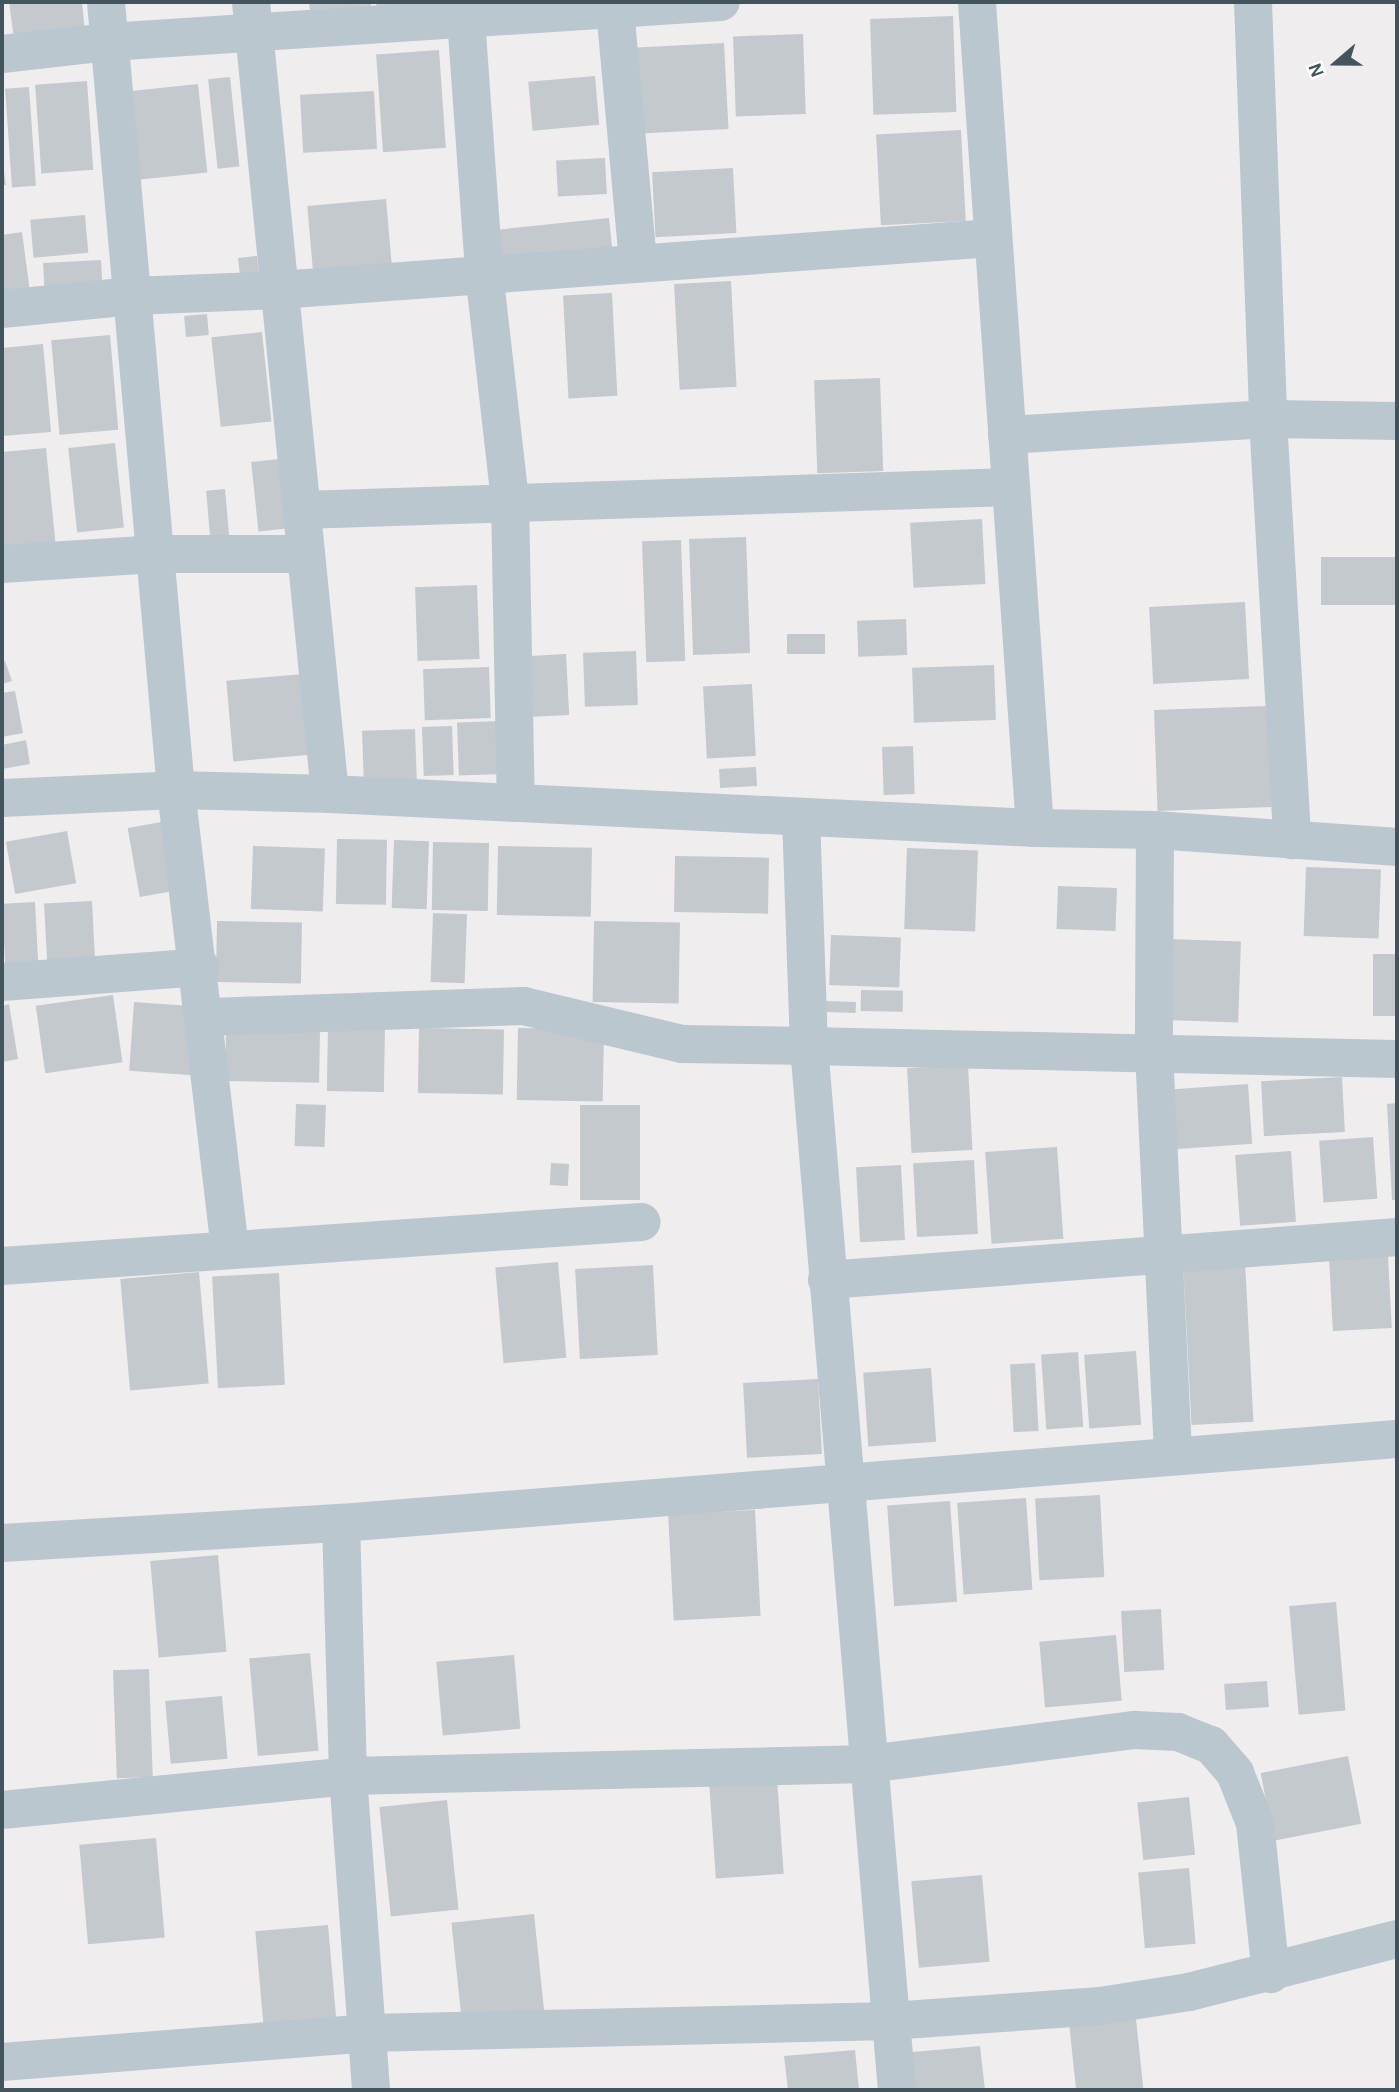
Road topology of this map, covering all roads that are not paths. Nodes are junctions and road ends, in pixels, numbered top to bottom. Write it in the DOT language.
graph roads {
  1 [pos="106,2"];
  2 [pos="721,2"];
  3 [pos="977,2"];
  4 [pos="1253,2"];
  5 [pos="615,9"];
  6 [pos="252,17"];
  7 [pos="466,19"];
  8 [pos="109,41"];
  9 [pos="2,54"];
  10 [pos="993,238"];
  11 [pos="638,262"];
  12 [pos="484,272"];
  13 [pos="279,290"];
  14 [pos="132,296"];
  15 [pos="2,309"];
  16 [pos="1268,419"];
  17 [pos="1397,421"];
  18 [pos="1007,435"];
  19 [pos="1011,487"];
  20 [pos="510,500"];
  21 [pos="302,510"];
  22 [pos="155,554"];
  23 [pos="306,554"];
  24 [pos="2,564"];
  25 [pos="176,790"];
  26 [pos="331,794"];
  27 [pos="2,798"];
  28 [pos="516,803"];
  29 [pos="801,817"];
  30 [pos="1035,828"];
  31 [pos="1155,830"];
  32 [pos="1292,841"];
  33 [pos="1397,847"];
  34 [pos="200,967"];
  35 [pos="2,982"];
  36 [pos="205,1017"];
  37 [pos="808,1046"];
  38 [pos="1154,1051"];
  39 [pos="1397,1059"];
  40 [pos="641,1222"];
  41 [pos="1397,1237"];
  42 [pos="230,1249"];
  43 [pos="1163,1252"];
  44 [pos="2,1266"];
  45 [pos="827,1280"];
  46 [pos="1397,1438"];
  47 [pos="1173,1454"];
  48 [pos="843,1484"];
  49 [pos="341,1523"];
  50 [pos="2,1543"];
  51 [pos="868,1764"];
  52 [pos="348,1776"];
  53 [pos="2,1810"];
  54 [pos="1397,1939"];
  55 [pos="1271,1974"];
  56 [pos="891,2021"];
  57 [pos="367,2033"];
  58 [pos="2,2062"];
  59 [pos="372,2090"];
  60 [pos="897,2090"];
  1 -- 8 [label="street"];
  2 -- 5 [label="street"];
  3 -- 10 [label="street"];
  4 -- 16 [label="street"];
  5 -- 7 [label="street"];
  5 -- 11 [label="street"];
  6 -- 7 [label="street"];
  6 -- 8 [label="street"];
  6 -- 13 [label="street"];
  7 -- 12 [label="street"];
  8 -- 9 [label="street"];
  8 -- 14 [label="street"];
  10 -- 11 [label="street"];
  10 -- 18 [label="street"];
  11 -- 12 [label="street"];
  12 -- 13 [label="street"];
  12 -- 20 [label="street"];
  13 -- 14 [label="street"];
  13 -- 21 [label="street"];
  14 -- 15 [label="street"];
  14 -- 22 [label="street"];
  16 -- 17 [label="street"];
  16 -- 18 [label="street"];
  16 -- 32 [label="street"];
  18 -- 19 [label="street"];
  19 -- 20 [label="street"];
  19 -- 30 [label="street"];
  20 -- 21 [label="street"];
  20 -- 28 [label="street"];
  21 -- 23 [label="street"];
  22 -- 23 [label="street"];
  22 -- 24 [label="street"];
  22 -- 25 [label="street"];
  23 -- 26 [label="street"];
  25 -- 26 [label="street"];
  25 -- 27 [label="street"];
  25 -- 34 [label="street"];
  26 -- 28 [label="street"];
  28 -- 29 [label="street"];
  29 -- 30 [label="street"];
  29 -- 37 [label="street"];
  30 -- 31 [label="street"];
  31 -- 32 [label="street"];
  31 -- 38 [label="street"];
  32 -- 33 [label="street"];
  34 -- 35 [label="street"];
  34 -- 36 [label="street"];
  36 -- 37 [label="street"];
  36 -- 42 [label="street"];
  37 -- 38 [label="street"];
  37 -- 45 [label="street"];
  38 -- 39 [label="street"];
  38 -- 43 [label="street"];
  40 -- 42 [label="street"];
  41 -- 43 [label="street"];
  42 -- 44 [label="street"];
  43 -- 45 [label="street"];
  43 -- 47 [label="street"];
  45 -- 48 [label="street"];
  46 -- 47 [label="street"];
  47 -- 48 [label="street"];
  48 -- 49 [label="street"];
  48 -- 51 [label="street"];
  49 -- 50 [label="street"];
  49 -- 52 [label="street"];
  51 -- 52 [label="street"];
  51 -- 55 [label="street"];
  51 -- 56 [label="street"];
  52 -- 53 [label="street"];
  52 -- 57 [label="street"];
  54 -- 55 [label="street"];
  55 -- 56 [label="street"];
  56 -- 57 [label="street"];
  56 -- 60 [label="street"];
  57 -- 58 [label="street"];
  57 -- 59 [label="street"];
}
